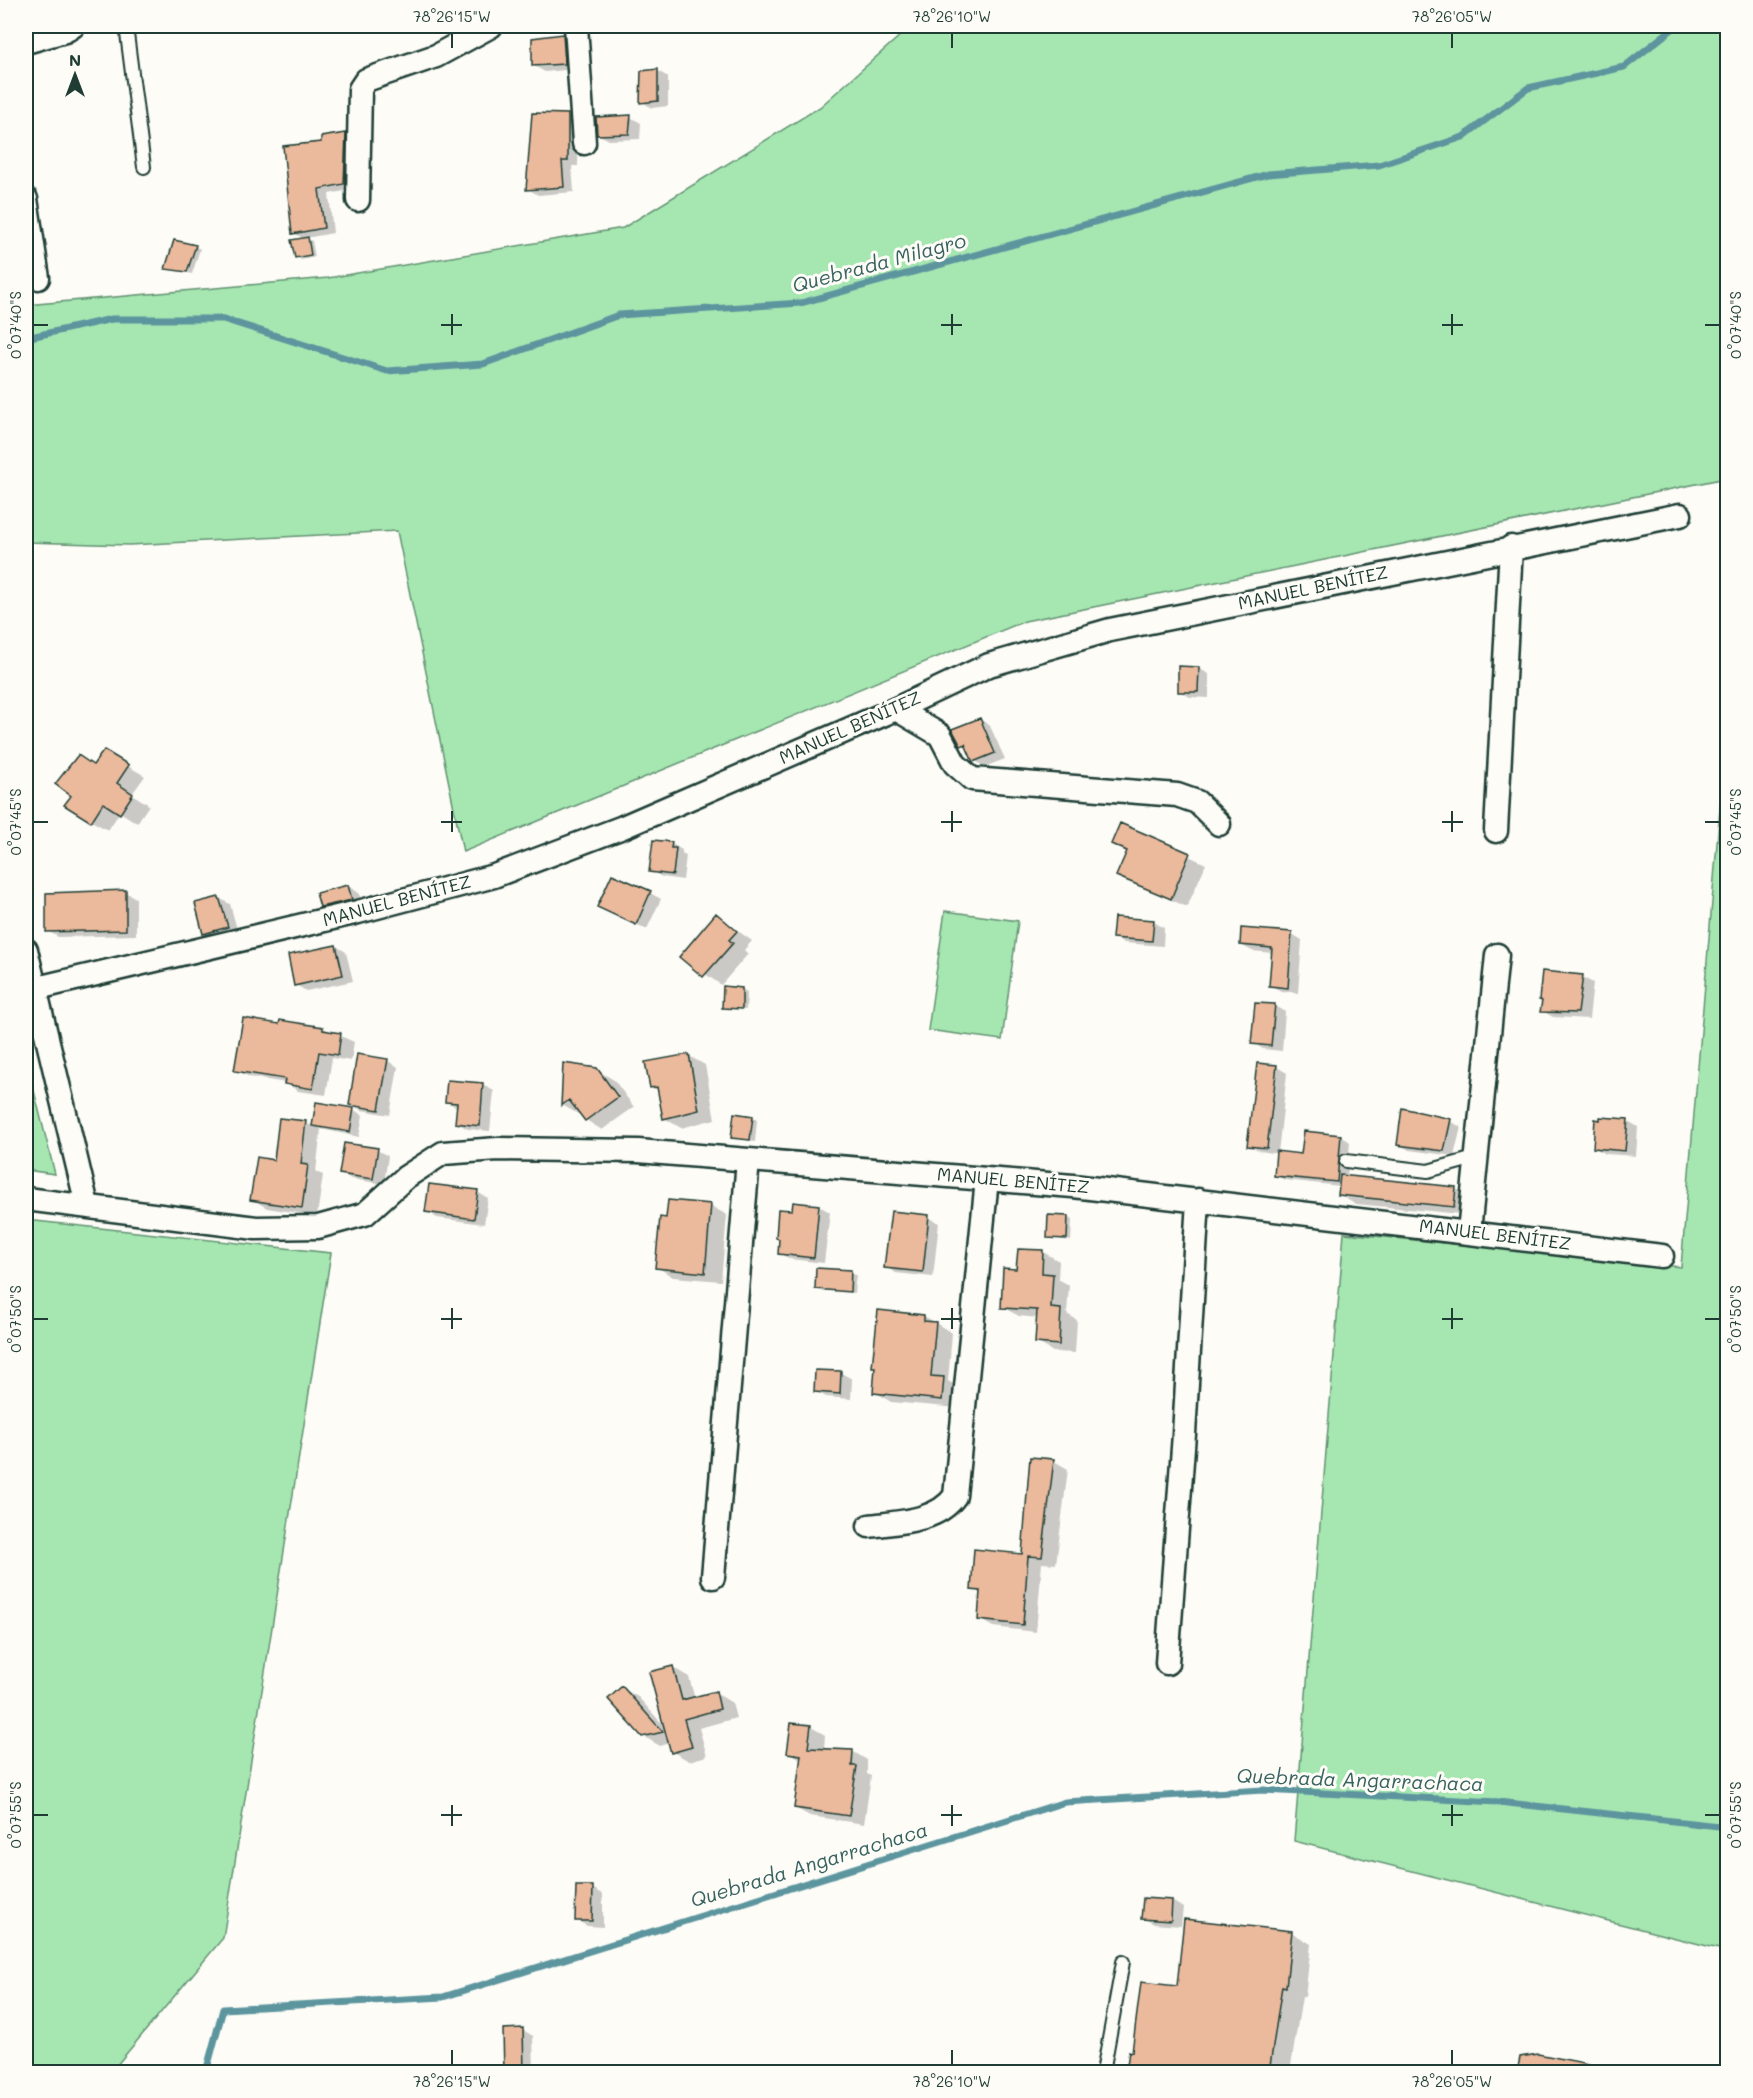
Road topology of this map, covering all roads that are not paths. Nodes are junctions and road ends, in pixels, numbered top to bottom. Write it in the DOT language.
graph roads {
  1 [pos="73,26"];
  2 [pos="126,26"];
  3 [pos="491,26"];
  4 [pos="576,26"];
  5 [pos="26,42"];
  6 [pos="584,143"];
  7 [pos="144,167"];
  8 [pos="26,199"];
  9 [pos="358,200"];
  10 [pos="38,278"];
  11 [pos="1680,515"];
  12 [pos="1511,547"];
  13 [pos="896,709"];
  14 [pos="1219,824"];
  15 [pos="1496,831"];
  16 [pos="26,950"];
  17 [pos="1497,955"];
  18 [pos="33,989"];
  19 [pos="1478,1157"];
  20 [pos="748,1160"];
  21 [pos="1346,1161"];
  22 [pos="987,1179"];
  23 [pos="26,1199"];
  24 [pos="1198,1200"];
  25 [pos="87,1205"];
  26 [pos="1469,1232"];
  27 [pos="1662,1256"];
  28 [pos="869,1526"];
  29 [pos="713,1577"];
  30 [pos="1167,1663"];
  31 [pos="1123,1962"];
  32 [pos="1103,2073"];
  1 -- 5 [label="street"];
  2 -- 7 [label="lane"];
  3 -- 9 [label="street"];
  4 -- 6 [label="street"];
  8 -- 10 [label="street"];
  11 -- 12 [label="street, MANUEL BENÍTEZ"];
  12 -- 13 [label="street, MANUEL BENÍTEZ"];
  12 -- 15 [label="street"];
  13 -- 14 [label="street"];
  13 -- 18 [label="street, MANUEL BENÍTEZ"];
  16 -- 18 [label="street"];
  17 -- 19 [label="street"];
  18 -- 25 [label="street"];
  19 -- 21 [label="lane"];
  19 -- 26 [label="street"];
  20 -- 22 [label="street, MANUEL BENÍTEZ"];
  20 -- 25 [label="street, MANUEL BENÍTEZ"];
  20 -- 29 [label="street"];
  22 -- 24 [label="street, MANUEL BENÍTEZ"];
  22 -- 28 [label="street"];
  23 -- 25 [label="street, MANUEL BENÍTEZ"];
  24 -- 26 [label="street, MANUEL BENÍTEZ"];
  24 -- 30 [label="street"];
  26 -- 27 [label="street, MANUEL BENÍTEZ"];
  31 -- 32 [label="lane"];
}
